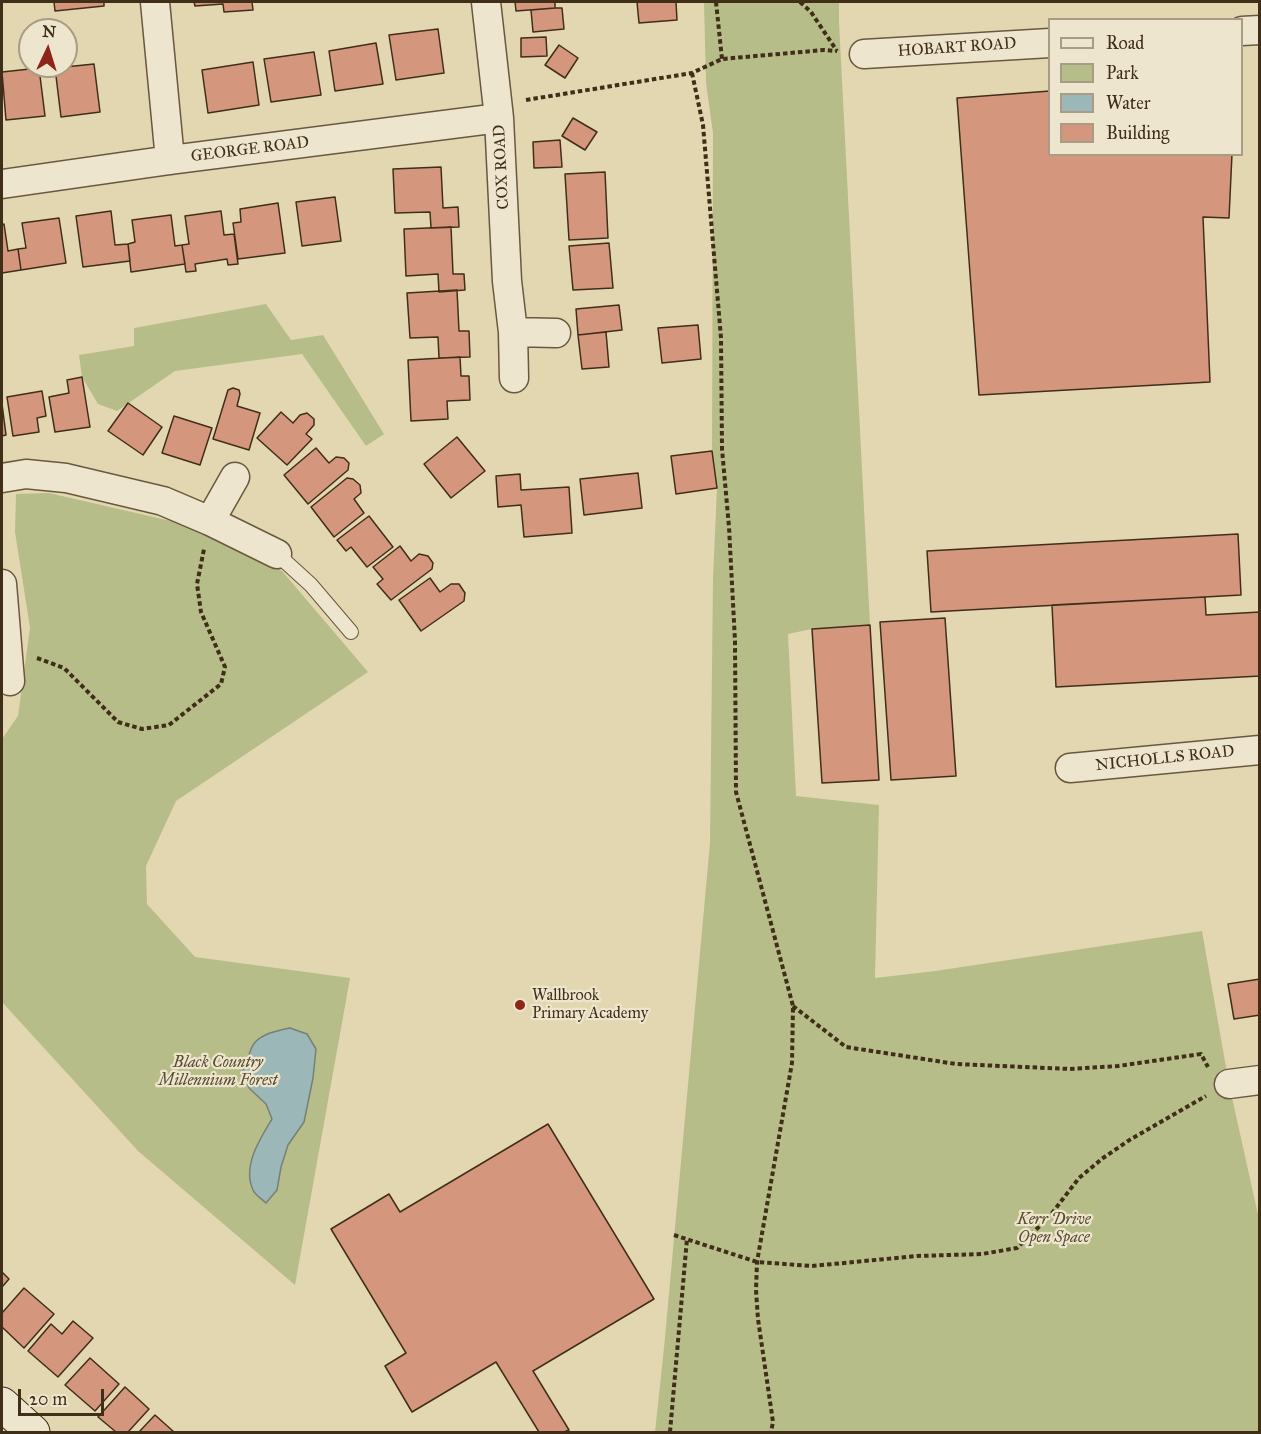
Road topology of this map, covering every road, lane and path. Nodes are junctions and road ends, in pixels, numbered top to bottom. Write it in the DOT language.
graph roads {
  1 [pos="155,2"];
  2 [pos="486,2"];
  3 [pos="716,2"];
  4 [pos="800,2"];
  5 [pos="1260,30"];
  6 [pos="1243,31"];
  7 [pos="1048,43"];
  8 [pos="851,53"];
  9 [pos="722,59"];
  10 [pos="692,73"];
  11 [pos="499,118"];
  12 [pos="170,160"];
  13 [pos="2,184"];
  14 [pos="513,332"];
  15 [pos="556,333"];
  16 [pos="514,378"];
  17 [pos="235,477"];
  18 [pos="2,478"];
  19 [pos="210,521"];
  20 [pos="277,554"];
  21 [pos="2,584"];
  22 [pos="351,632"];
  23 [pos="7,652"];
  24 [pos="10,681"];
  25 [pos="1260,750"];
  26 [pos="1070,768"];
  27 [pos="793,1006"];
  28 [pos="1260,1080"];
  29 [pos="1229,1083"];
  30 [pos="674,1234"];
  31 [pos="687,1239"];
  32 [pos="758,1262"];
  33 [pos="2,1404"];
  34 [pos="33,1432"];
  35 [pos="670,1432"];
  36 [pos="771,1432"];
  1 -- 12 [label="street"];
  2 -- 11 [label="street, COX ROAD"];
  3 -- 9 [label="path"];
  4 -- 8 [label="path"];
  5 -- 6 [label="street"];
  7 -- 8 [label="street, HOBART ROAD"];
  8 -- 9 [label="path"];
  9 -- 10 [label="path"];
  10 -- 11 [label="path"];
  10 -- 27 [label="path"];
  11 -- 12 [label="street, GEORGE ROAD"];
  11 -- 14 [label="street, COX ROAD"];
  12 -- 13 [label="street, GEORGE ROAD"];
  14 -- 15 [label="street"];
  14 -- 16 [label="street, COX ROAD"];
  17 -- 19 [label="street"];
  18 -- 19 [label="street"];
  19 -- 20 [label="street"];
  19 -- 23 [label="path"];
  20 -- 22 [label="lane"];
  21 -- 23 [label="street"];
  23 -- 24 [label="street"];
  25 -- 26 [label="street, NICHOLLS ROAD"];
  27 -- 29 [label="path"];
  27 -- 32 [label="path"];
  28 -- 29 [label="street"];
  29 -- 32 [label="path"];
  30 -- 31 [label="path"];
  31 -- 32 [label="path"];
  31 -- 35 [label="path"];
  32 -- 36 [label="path"];
  33 -- 34 [label="main road"];
}
